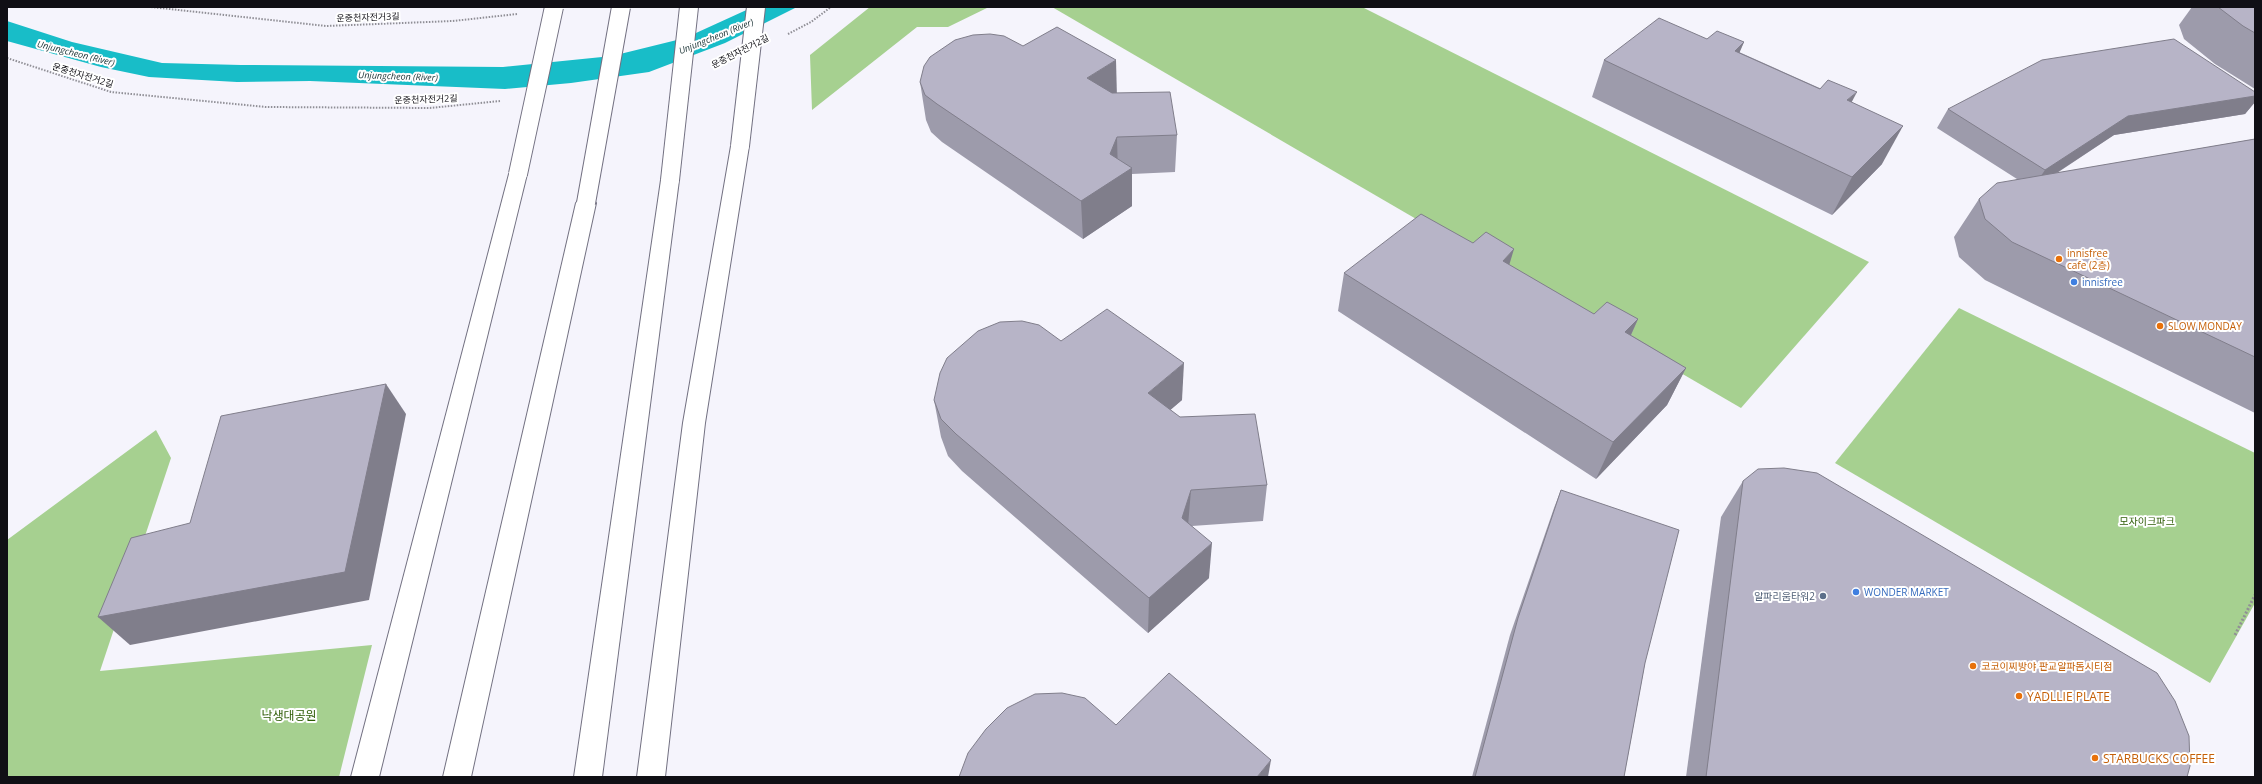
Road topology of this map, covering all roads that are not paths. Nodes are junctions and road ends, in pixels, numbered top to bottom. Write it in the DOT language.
graph roads {
  1 [pos="554,7"];
  2 [pos="621,7"];
  3 [pos="689,7"];
  4 [pos="756,7"];
  5 [pos="365,777"];
  6 [pos="457,777"];
  7 [pos="588,777"];
  8 [pos="651,777"];
  1 -- 5 [label="main road, bridge"];
  2 -- 6 [label="main road, bridge"];
  3 -- 7 [label="main road, bridge"];
  4 -- 8 [label="main road, bridge"];
}
